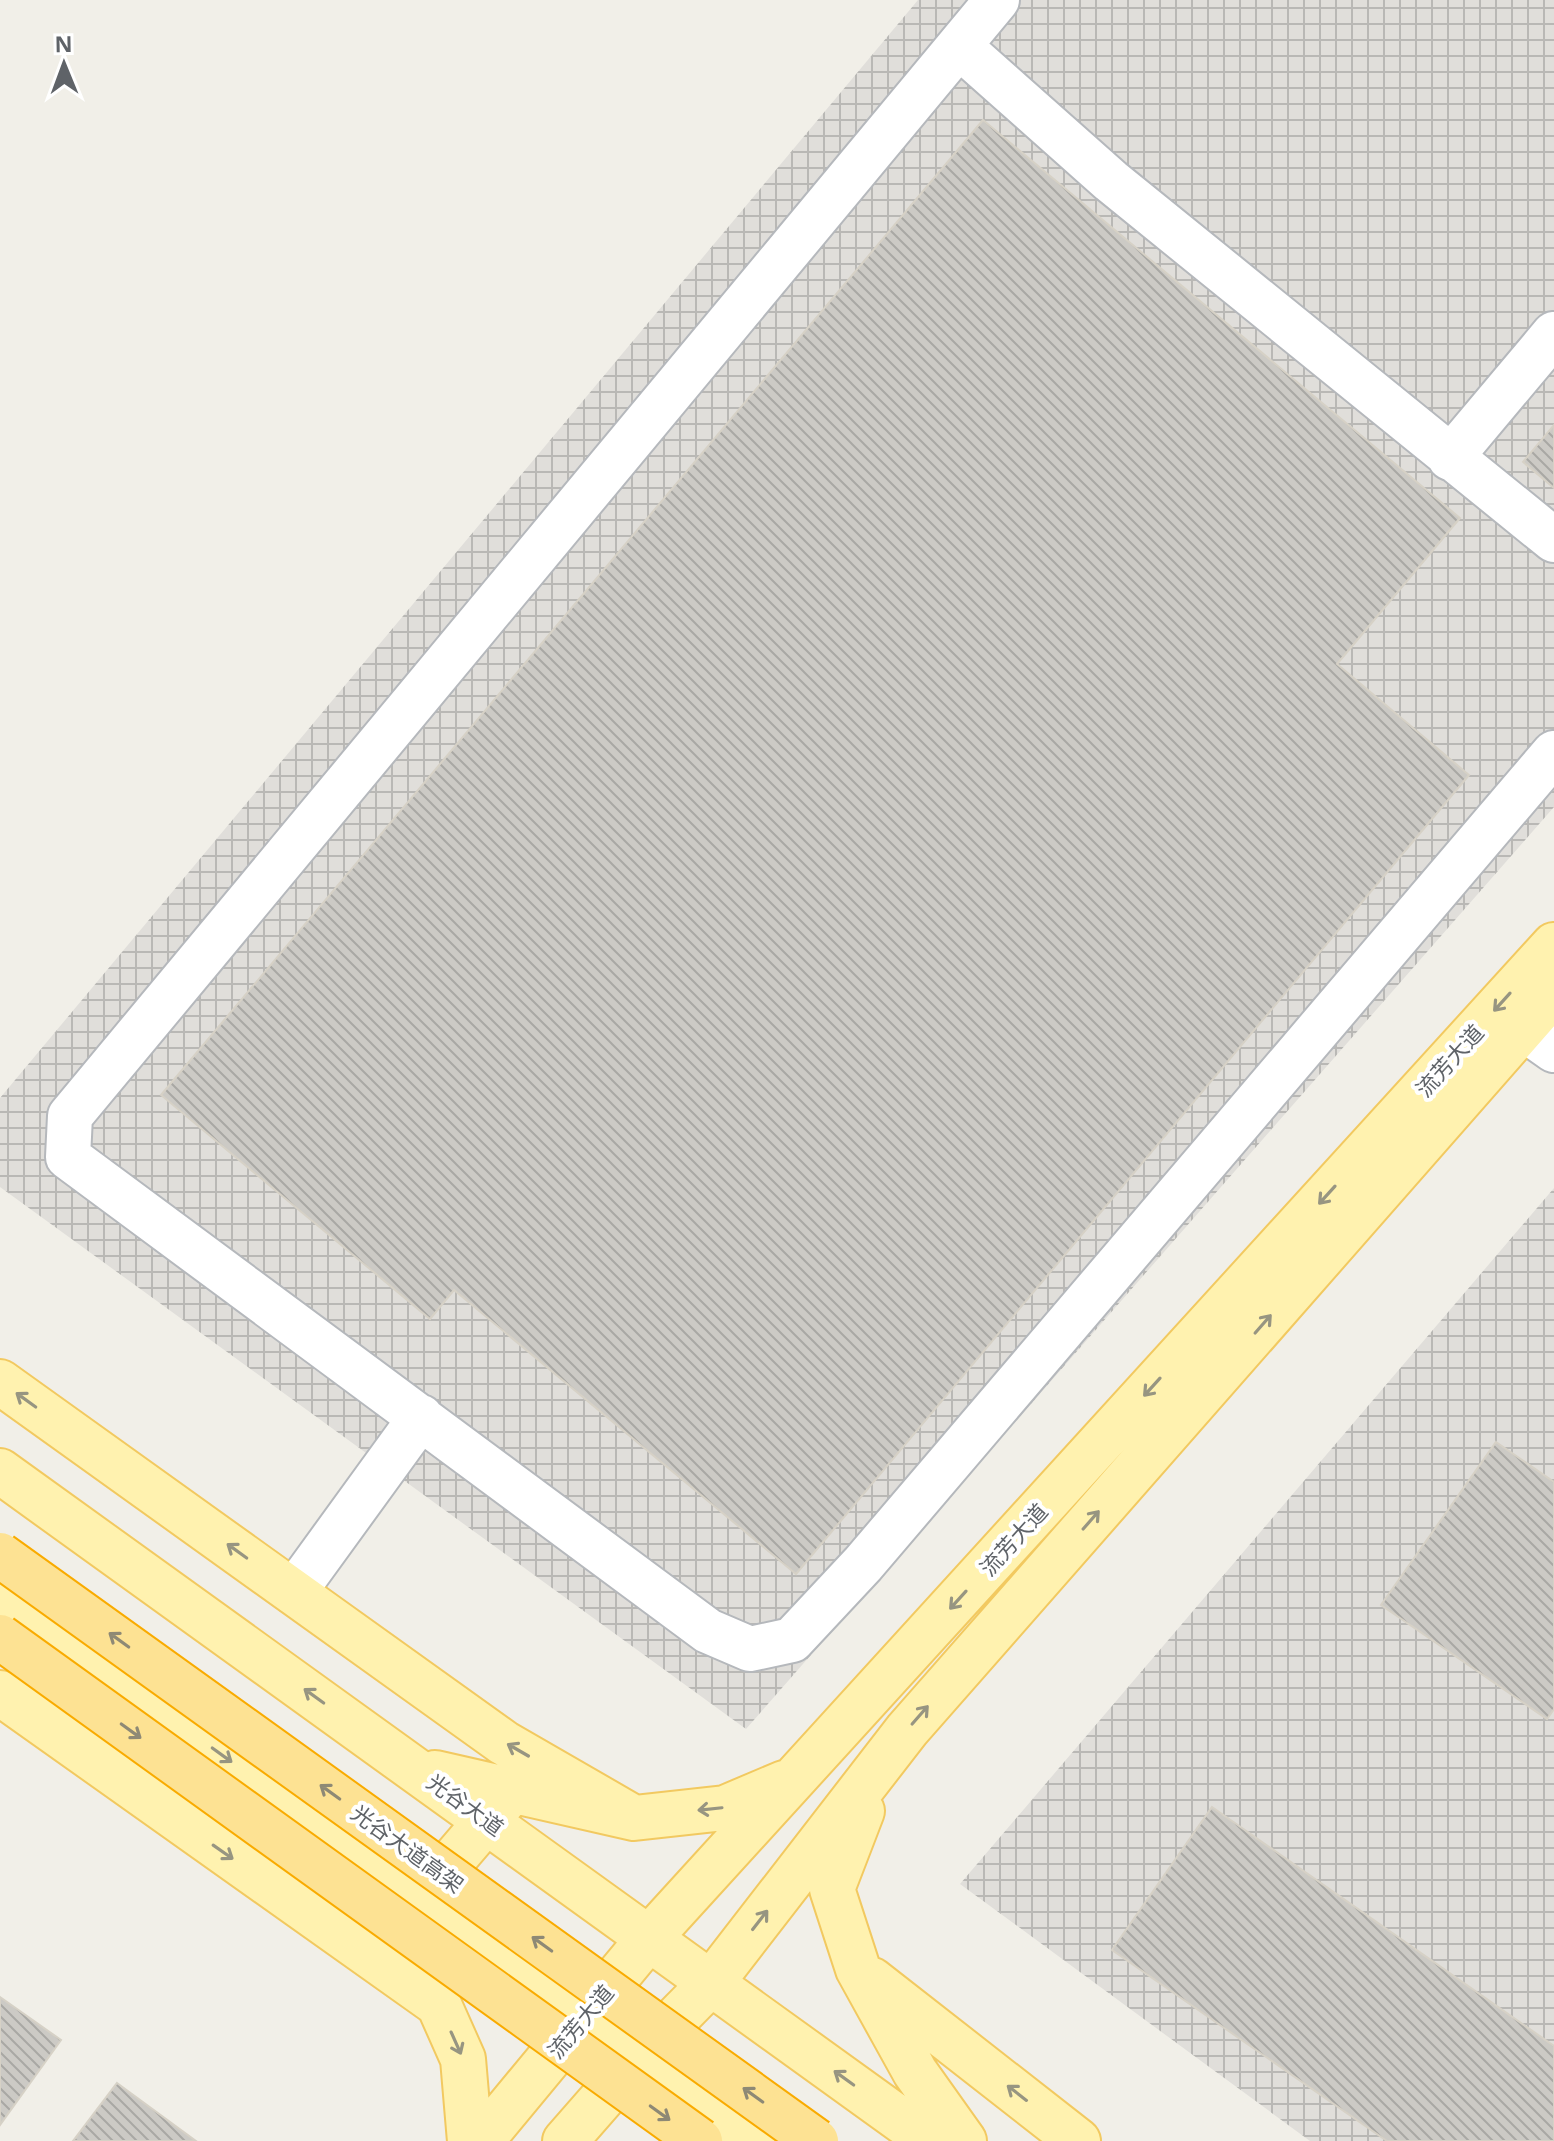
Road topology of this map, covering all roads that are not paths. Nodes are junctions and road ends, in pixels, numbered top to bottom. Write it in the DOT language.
graph roads {
  1 [pos="997,0"];
  2 [pos="959,46"];
  3 [pos="1554,334"];
  4 [pos="1450,458"];
  5 [pos="1554,540"];
  6 [pos="1554,753"];
  7 [pos="1554,945"];
  8 [pos="1554,993"];
  9 [pos="1539,1039"];
  10 [pos="0,1382"];
  11 [pos="421,1417"];
  12 [pos="0,1443"];
  13 [pos="0,1471"];
  14 [pos="69,1520"];
  15 [pos="0,1555"];
  16 [pos="294,1592"];
  17 [pos="0,1594"];
  18 [pos="0,1637"];
  19 [pos="0,1693"];
  20 [pos="863,1705"];
  21 [pos="879,1767"];
  22 [pos="500,1805"];
  23 [pos="634,1818"];
  24 [pos="410,1911"];
  25 [pos="650,1937"];
  26 [pos="858,1969"];
  27 [pos="712,1982"];
  28 [pos="438,2004"];
  29 [pos="587,2013"];
  30 [pos="642,2053"];
  31 [pos="915,2072"];
  32 [pos="880,2127"];
  33 [pos="470,2141"];
  34 [pos="481,2141"];
  35 [pos="565,2141"];
  36 [pos="700,2141"];
  37 [pos="760,2141"];
  38 [pos="816,2141"];
  39 [pos="930,2141"];
  40 [pos="964,2141"];
  41 [pos="1078,2141"];
  1 -- 2 [label="lane"];
  2 -- 4 [label="lane"];
  2 -- 11 [label="lane"];
  3 -- 4 [label="lane"];
  4 -- 5 [label="lane"];
  6 -- 11 [label="lane"];
  7 -- 20 [label="main road, 流芳大道, one-way"];
  8 -- 9 [label="main road, 流芳大道"];
  21 -- 9 [label="main road, 流芳大道, one-way"];
  16 -- 10 [label="main road, one-way"];
  11 -- 16 [label="lane"];
  12 -- 14 [label="main road"];
  13 -- 14 [label="main road, 光谷大道"];
  22 -- 14 [label="main road, 光谷大道, one-way"];
  38 -- 15 [label="highway, 光谷大道高架, one-way, bridge"];
  23 -- 16 [label="main road, one-way"];
  17 -- 24 [label="main road, one-way"];
  18 -- 36 [label="highway, one-way, bridge"];
  19 -- 28 [label="main road, one-way"];
  20 -- 23 [label="main road, one-way"];
  20 -- 25 [label="main road, 流芳大道"];
  21 -- 26 [label="main road"];
  27 -- 21 [label="main road, 流芳大道, one-way"];
  22 -- 23 [label="main road"];
  22 -- 24 [label="main road"];
  22 -- 25 [label="main road, 光谷大道"];
  24 -- 28 [label="main road"];
  24 -- 29 [label="main road"];
  25 -- 27 [label="main road, 光谷大道"];
  25 -- 29 [label="main road, 流芳大道"];
  26 -- 31 [label="main road"];
  41 -- 26 [label="main road, one-way"];
  27 -- 30 [label="main road, 流芳大道"];
  32 -- 27 [label="main road, 光谷大道, one-way"];
  28 -- 33 [label="main road, one-way"];
  29 -- 30 [label="main road"];
  29 -- 34 [label="main road, 流芳大道"];
  30 -- 35 [label="main road, 流芳大道"];
  30 -- 37 [label="main road"];
  31 -- 32 [label="main road"];
  31 -- 40 [label="main road"];
  32 -- 39 [label="main road, 光谷大道"];
}
